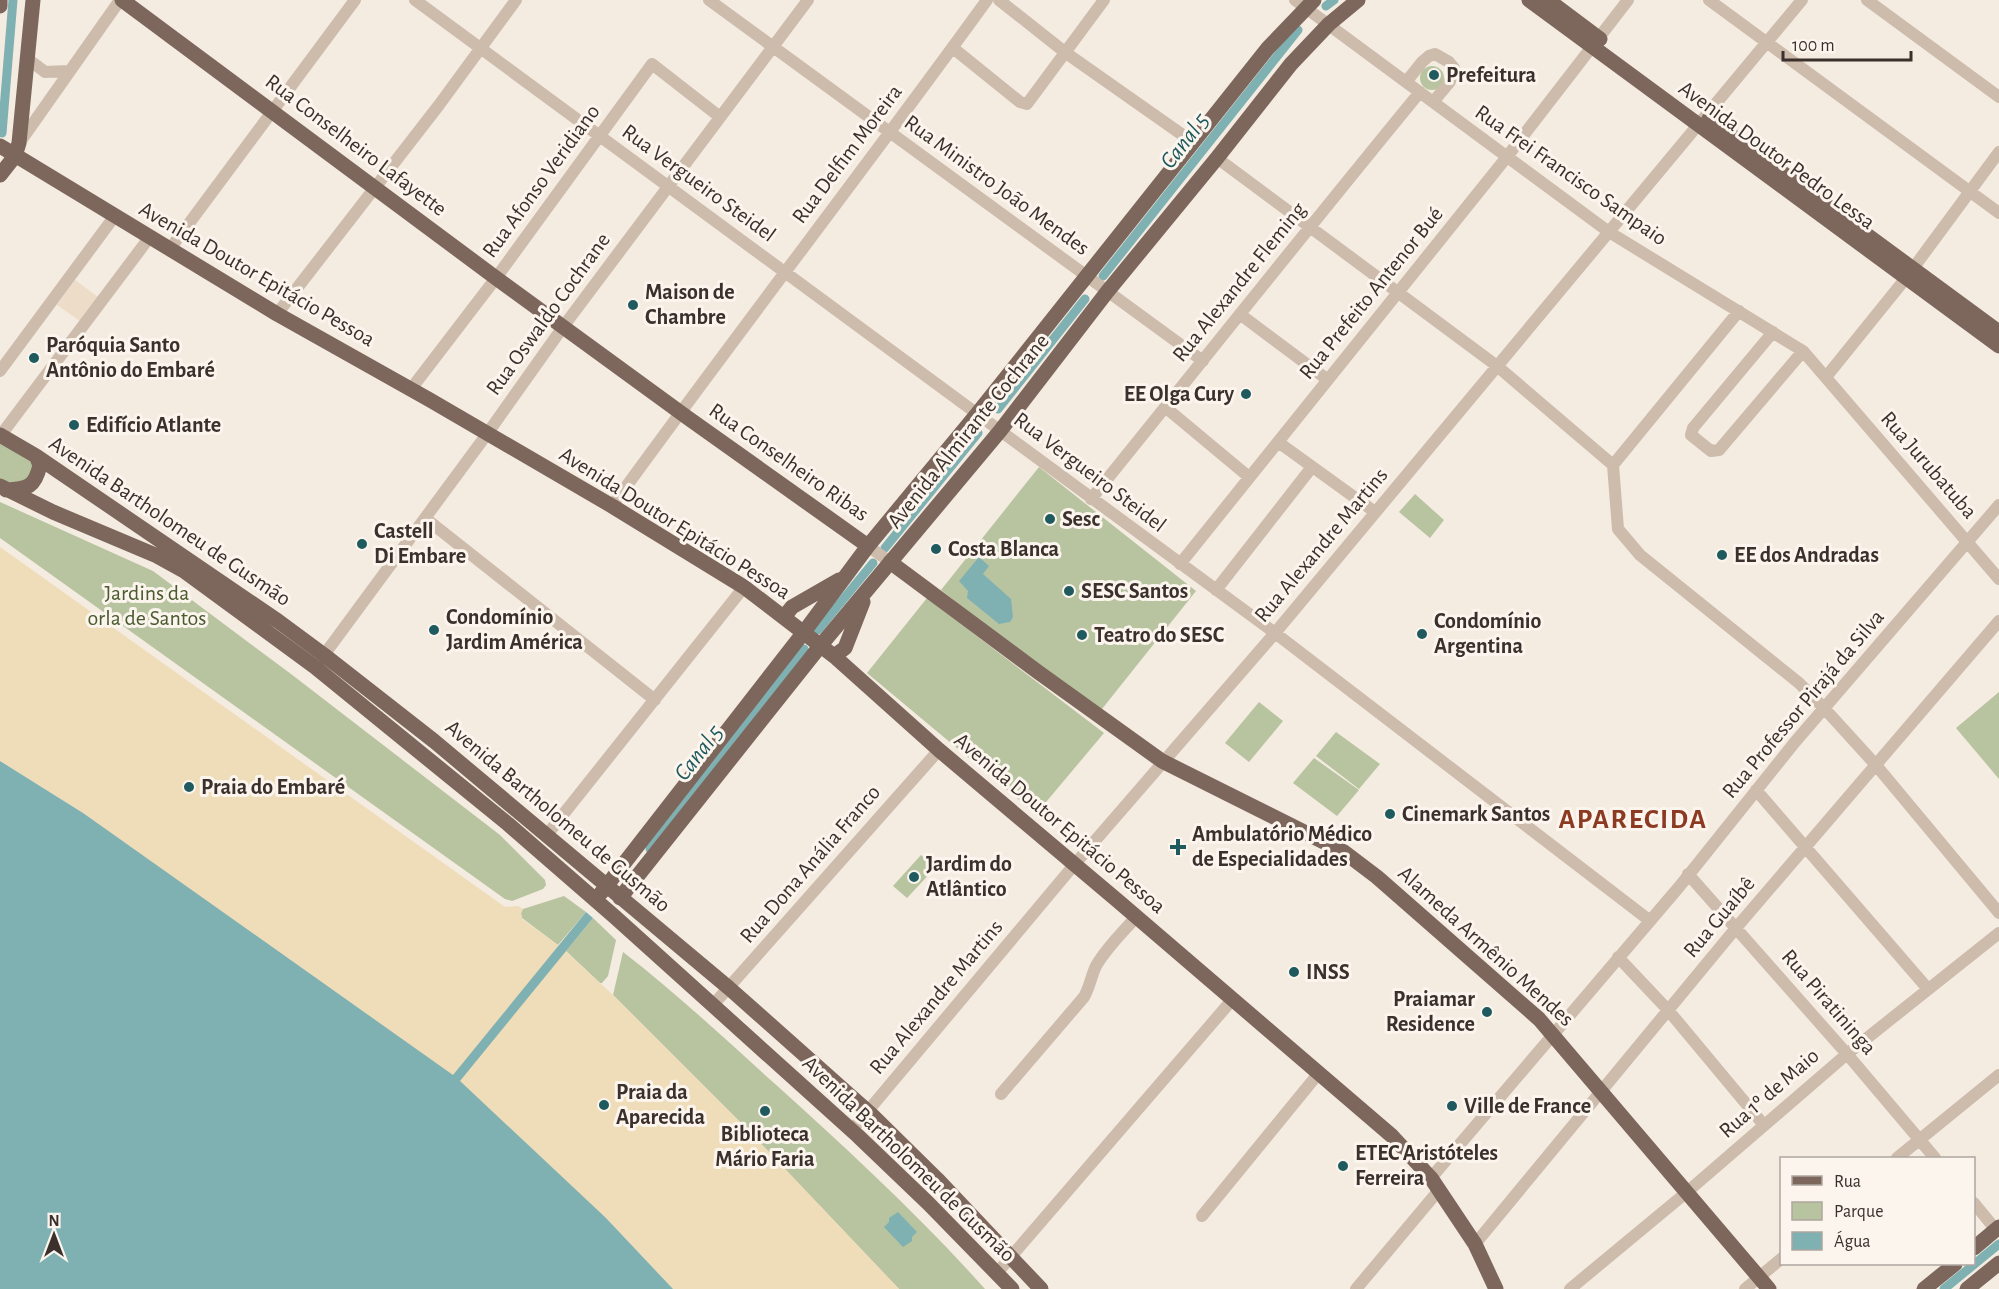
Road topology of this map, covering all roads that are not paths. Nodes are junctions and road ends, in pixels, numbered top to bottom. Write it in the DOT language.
graph roads {
  1 [pos="0,0"];
  2 [pos="33,0"];
  3 [pos="121,0"];
  4 [pos="355,0"];
  5 [pos="414,0"];
  6 [pos="516,0"];
  7 [pos="709,0"];
  8 [pos="808,0"];
  9 [pos="987,0"];
  10 [pos="999,0"];
  11 [pos="1104,0"];
  12 [pos="1358,0"];
  13 [pos="1529,0"];
  14 [pos="1548,0"];
  15 [pos="1628,0"];
  16 [pos="1708,0"];
  17 [pos="1802,0"];
  18 [pos="1867,0"];
  19 [pos="1305,4"];
  20 [pos="0,6"];
  21 [pos="1326,23"];
  22 [pos="1596,42"];
  23 [pos="1766,42"];
  24 [pos="774,47"];
  25 [pos="481,48"];
  26 [pos="953,48"];
  27 [pos="1066,52"];
  28 [pos="28,59"];
  29 [pos="69,70"];
  30 [pos="1406,82"];
  31 [pos="1420,92"];
  32 [pos="1999,97"];
  33 [pos="1433,102"];
  34 [pos="272,111"];
  35 [pos="720,117"];
  36 [pos="1701,121"];
  37 [pos="890,134"];
  38 [pos="600,136"];
  39 [pos="1194,143"];
  40 [pos="0,146"];
  41 [pos="17,149"];
  42 [pos="1999,152"];
  43 [pos="1217,158"];
  44 [pos="1506,158"];
  45 [pos="0,175"];
  46 [pos="670,186"];
  47 [pos="375,189"];
  48 [pos="1969,192"];
  49 [pos="1999,213"];
  50 [pos="114,217"];
  51 [pos="1309,226"];
  52 [pos="1609,232"];
  53 [pos="149,238"];
  54 [pos="170,249"];
  55 [pos="785,272"];
  56 [pos="1910,273"];
  57 [pos="496,278"];
  58 [pos="1088,278"];
  59 [pos="1106,291"];
  60 [pos="1398,293"];
  61 [pos="1739,311"];
  62 [pos="277,314"];
  63 [pos="1240,315"];
  64 [pos="563,327"];
  65 [pos="1773,332"];
  66 [pos="1999,332"];
  67 [pos="1999,346"];
  68 [pos="1803,351"];
  69 [pos="1203,361"];
  70 [pos="1497,366"];
  71 [pos="0,371"];
  72 [pos="1826,377"];
  73 [pos="1328,380"];
  74 [pos="411,389"];
  75 [pos="1165,407"];
  76 [pos="680,412"];
  77 [pos="979,415"];
  78 [pos="998,430"];
  79 [pos="487,434"];
  80 [pos="1,435"];
  81 [pos="1278,442"];
  82 [pos="36,456"];
  83 [pos="1613,465"];
  84 [pos="1312,467"];
  85 [pos="1249,477"];
  86 [pos="3,488"];
  87 [pos="1091,499"];
  88 [pos="1999,505"];
  89 [pos="612,506"];
  90 [pos="1376,512"];
  91 [pos="425,518"];
  92 [pos="1968,543"];
  93 [pos="870,547"];
  94 [pos="889,561"];
  95 [pos="1180,564"];
  96 [pos="847,575"];
  97 [pos="1999,579"];
  98 [pos="744,587"];
  99 [pos="868,590"];
  100 [pos="1216,590"];
  101 [pos="784,617"];
  102 [pos="1999,621"];
  103 [pos="1275,633"];
  104 [pos="812,638"];
  105 [pos="324,655"];
  106 [pos="834,656"];
  107 [pos="655,700"];
  108 [pos="1824,708"];
  109 [pos="939,750"];
  110 [pos="1162,761"];
  111 [pos="1875,764"];
  112 [pos="1756,790"];
  113 [pos="546,836"];
  114 [pos="1806,847"];
  115 [pos="1074,865"];
  116 [pos="1688,874"];
  117 [pos="607,887"];
  118 [pos="620,898"];
  119 [pos="595,900"];
  120 [pos="1999,914"];
  121 [pos="1136,917"];
  122 [pos="1649,920"];
  123 [pos="1736,928"];
  124 [pos="1999,933"];
  125 [pos="1618,957"];
  126 [pos="729,988"];
  127 [pos="1928,988"];
  128 [pos="1232,1000"];
  129 [pos="713,1005"];
  130 [pos="1668,1010"];
  131 [pos="1553,1035"];
  132 [pos="1847,1054"];
  133 [pos="1318,1074"];
  134 [pos="1999,1075"];
  135 [pos="1600,1092"];
  136 [pos="1001,1094"];
  137 [pos="868,1112"];
  138 [pos="1763,1125"];
  139 [pos="852,1130"];
  140 [pos="1919,1139"];
  141 [pos="1898,1157"];
  142 [pos="1934,1157"];
  143 [pos="1435,1184"];
  144 [pos="1687,1192"];
  145 [pos="1975,1204"];
  146 [pos="1202,1216"];
  147 [pos="1997,1229"];
  148 [pos="1475,1244"];
  149 [pos="1975,1247"];
  150 [pos="1012,1257"];
  151 [pos="1780,1261"];
  152 [pos="1999,1263"];
  153 [pos="1953,1265"];
  154 [pos="997,1273"];
  155 [pos="1764,1283"];
  156 [pos="1012,1289"];
  157 [pos="1041,1289"];
  158 [pos="1356,1289"];
  159 [pos="1496,1289"];
  160 [pos="1570,1289"];
  161 [pos="1745,1289"];
  162 [pos="1924,1289"];
  163 [pos="1967,1289"];
  1 -- 20 [label="main road"];
  2 -- 28 [label="main road"];
  3 -- 29 [label="street"];
  3 -- 34 [label="main road, Rua Conselheiro Lafayette"];
  4 -- 34 [label="street"];
  5 -- 25 [label="street, Rua Vergueiro Steidel"];
  6 -- 25 [label="street"];
  7 -- 24 [label="street, Rua Ministro João Mendes"];
  8 -- 24 [label="street, Rua Oswaldo Cochrane"];
  9 -- 26 [label="street, Rua Delfim Moreira"];
  10 -- 27 [label="street"];
  11 -- 27 [label="street"];
  12 -- 21 [label="main road, Avenida Almirante Cochrane"];
  13 -- 22 [label="main road, Avenida Doutor Pedro Lessa"];
  14 -- 22 [label="main road, Avenida Doutor Pedro Lessa"];
  15 -- 22 [label="street, Rua Prefeito Antenor Bué"];
  16 -- 23 [label="street"];
  17 -- 23 [label="street, Rua Alexandre Martins"];
  18 -- 32 [label="street"];
  19 -- 21 [label="street, Rua Frei Francisco Sampaio"];
  19 -- 39 [label="main road, Avenida Almirante Cochrane"];
  21 -- 30 [label="street, Rua Frei Francisco Sampaio"];
  21 -- 43 [label="main road, Avenida Almirante Cochrane"];
  22 -- 36 [label="main road, Avenida Doutor Pedro Lessa"];
  22 -- 44 [label="street, Rua Prefeito Antenor Bué"];
  23 -- 36 [label="street, Rua Alexandre Martins"];
  23 -- 48 [label="street"];
  24 -- 35 [label="street, Rua Oswaldo Cochrane"];
  24 -- 37 [label="street, Rua Ministro João Mendes"];
  25 -- 38 [label="street, Rua Vergueiro Steidel"];
  25 -- 47 [label="street"];
  26 -- 27 [label="street"];
  26 -- 37 [label="street, Rua Delfim Moreira"];
  27 -- 39 [label="street"];
  28 -- 29 [label="street"];
  28 -- 41 [label="main road"];
  29 -- 41 [label="street"];
  30 -- 31 [label="street, Rua Frei Francisco Sampaio"];
  30 -- 33 [label="street"];
  31 -- 33 [label="street, Rua Frei Francisco Sampaio"];
  31 -- 51 [label="street, Rua Alexandre Fleming"];
  33 -- 44 [label="street, Rua Frei Francisco Sampaio"];
  34 -- 47 [label="main road, Rua Conselheiro Lafayette"];
  34 -- 54 [label="street"];
  35 -- 38 [label="street, Rua Afonso Veridiano"];
  35 -- 46 [label="street, Rua Oswaldo Cochrane"];
  36 -- 52 [label="street, Rua Alexandre Martins"];
  36 -- 56 [label="main road, Avenida Doutor Pedro Lessa"];
  37 -- 55 [label="street, Rua Delfim Moreira"];
  37 -- 58 [label="street, Rua Ministro João Mendes"];
  38 -- 46 [label="street, Rua Vergueiro Steidel"];
  38 -- 57 [label="street, Rua Afonso Veridiano"];
  39 -- 58 [label="main road, Avenida Almirante Cochrane"];
  40 -- 41 [label="main road, Avenida Doutor Epitácio Pessoa"];
  41 -- 45 [label="main road"];
  41 -- 50 [label="main road, Avenida Doutor Epitácio Pessoa"];
  42 -- 48 [label="street"];
  43 -- 51 [label="street"];
  43 -- 59 [label="main road, Avenida Almirante Cochrane"];
  44 -- 52 [label="street, Rua Frei Francisco Sampaio"];
  44 -- 60 [label="street, Rua Prefeito Antenor Bué"];
  46 -- 55 [label="street, Rua Vergueiro Steidel"];
  46 -- 64 [label="street, Rua Oswaldo Cochrane"];
  47 -- 57 [label="main road, Rua Conselheiro Lafayette"];
  47 -- 62 [label="street"];
  48 -- 49 [label="street"];
  48 -- 56 [label="street"];
  50 -- 53 [label="main road, Avenida Doutor Epitácio Pessoa"];
  50 -- 71 [label="street"];
  51 -- 60 [label="street"];
  51 -- 63 [label="street, Rua Alexandre Fleming"];
  52 -- 61 [label="street, Rua Frei Francisco Sampaio"];
  52 -- 70 [label="street, Rua Alexandre Martins"];
  53 -- 54 [label="main road, Avenida Doutor Epitácio Pessoa"];
  53 -- 80 [label="street"];
  54 -- 62 [label="main road, Avenida Doutor Epitácio Pessoa"];
  55 -- 76 [label="street, Rua Delfim Moreira"];
  55 -- 77 [label="street, Rua Vergueiro Steidel"];
  56 -- 66 [label="main road, Avenida Doutor Pedro Lessa"];
  56 -- 67 [label="main road, Avenida Doutor Pedro Lessa"];
  56 -- 72 [label="street"];
  57 -- 64 [label="main road, Rua Conselheiro Lafayette"];
  57 -- 74 [label="street, Rua Afonso Veridiano"];
  58 -- 59 [label="street, Rua Ministro João Mendes"];
  58 -- 77 [label="main road, Avenida Almirante Cochrane"];
  59 -- 69 [label="street, Rua Ministro João Mendes"];
  59 -- 78 [label="main road, Avenida Almirante Cochrane"];
  60 -- 70 [label="street"];
  60 -- 73 [label="street, Rua Prefeito Antenor Bué"];
  61 -- 65 [label="street, Rua Frei Francisco Sampaio"];
  61 -- 83 [label="street"];
  62 -- 74 [label="main road, Avenida Doutor Epitácio Pessoa"];
  63 -- 69 [label="street, Rua Alexandre Fleming"];
  63 -- 73 [label="street"];
  64 -- 76 [label="main road, Rua Conselheiro Ribas"];
  64 -- 79 [label="street, Rua Oswaldo Cochrane"];
  65 -- 68 [label="street, Rua Frei Francisco Sampaio"];
  65 -- 68 [label="street"];
  68 -- 72 [label="street, Rua Frei Francisco Sampaio"];
  69 -- 75 [label="street, Rua Alexandre Fleming"];
  70 -- 83 [label="street"];
  70 -- 90 [label="street, Rua Alexandre Martins"];
  72 -- 92 [label="street, Rua Jurubatuba"];
  73 -- 81 [label="street, Rua Prefeito Antenor Bué"];
  74 -- 79 [label="main road, Avenida Doutor Epitácio Pessoa"];
  75 -- 85 [label="street"];
  75 -- 87 [label="street, Rua Alexandre Fleming"];
  76 -- 89 [label="street, Rua Delfim Moreira"];
  76 -- 93 [label="main road, Rua Conselheiro Ribas"];
  77 -- 78 [label="street, Rua Vergueiro Steidel"];
  77 -- 93 [label="main road, Avenida Almirante Cochrane"];
  78 -- 87 [label="street, Rua Vergueiro Steidel"];
  78 -- 94 [label="main road, Avenida Almirante Cochrane"];
  79 -- 89 [label="main road, Avenida Doutor Epitácio Pessoa"];
  79 -- 91 [label="street, Rua Oswaldo Cochrane"];
  80 -- 82 [label="main road, Avenida Bartholomeu de Gusmão"];
  81 -- 84 [label="street"];
  81 -- 85 [label="street, Rua Prefeito Antenor Bué"];
  82 -- 86 [label="main road"];
  82 -- 105 [label="main road, Avenida Bartholomeu de Gusmão"];
  83 -- 108 [label="street"];
  84 -- 90 [label="street"];
  84 -- 100 [label="street"];
  85 -- 95 [label="street, Rua Prefeito Antenor Bué"];
  86 -- 119 [label="main road, Avenida Bartholomeu de Gusmão"];
  87 -- 95 [label="street, Rua Vergueiro Steidel"];
  88 -- 92 [label="street, Rua Professor Pirajá da Silva"];
  89 -- 98 [label="main road, Avenida Doutor Epitácio Pessoa"];
  90 -- 103 [label="street, Rua Alexandre Martins"];
  91 -- 105 [label="street, Rua Oswaldo Cochrane"];
  91 -- 107 [label="street"];
  92 -- 97 [label="street, Rua Jurubatuba"];
  92 -- 108 [label="street, Rua Professor Pirajá da Silva"];
  93 -- 94 [label="street, Rua Conselheiro Ribas"];
  93 -- 96 [label="main road, Avenida Almirante Cochrane"];
  94 -- 99 [label="main road, Avenida Almirante Cochrane"];
  94 -- 110 [label="main road, Rua Conselheiro Ribas"];
  95 -- 100 [label="street, Rua Vergueiro Steidel"];
  96 -- 101 [label="main road"];
  96 -- 104 [label="main road, Avenida Almirante Cochrane"];
  98 -- 101 [label="main road, Avenida Doutor Epitácio Pessoa"];
  98 -- 107 [label="street"];
  99 -- 104 [label="main road, Avenida Almirante Cochrane"];
  99 -- 106 [label="main road"];
  100 -- 103 [label="street, Rua Vergueiro Steidel"];
  101 -- 104 [label="main road, Avenida Doutor Epitácio Pessoa"];
  102 -- 111 [label="street, Rua Guaíbê"];
  103 -- 110 [label="street, Rua Alexandre Martins"];
  103 -- 122 [label="street, Rua Vergueiro Steidel"];
  104 -- 106 [label="main road, Avenida Doutor Epitácio Pessoa"];
  104 -- 117 [label="main road, Avenida Almirante Cochrane"];
  104 -- 118 [label="main road, Avenida Almirante Cochrane"];
  105 -- 113 [label="main road, Avenida Bartholomeu de Gusmão"];
  106 -- 109 [label="main road, Avenida Doutor Epitácio Pessoa"];
  107 -- 113 [label="street"];
  108 -- 111 [label="street"];
  108 -- 112 [label="street, Rua Professor Pirajá da Silva"];
  109 -- 115 [label="main road, Avenida Doutor Epitácio Pessoa"];
  109 -- 126 [label="street, Rua Dona Anália Franco"];
  110 -- 115 [label="street, Rua Alexandre Martins"];
  110 -- 131 [label="main road, Alameda Armênio Mendes"];
  111 -- 114 [label="street, Rua Guaíbê"];
  111 -- 120 [label="street"];
  112 -- 114 [label="street"];
  112 -- 116 [label="street, Rua Professor Pirajá da Silva"];
  113 -- 117 [label="main road, Avenida Bartholomeu de Gusmão"];
  114 -- 123 [label="street, Rua Guaíbê"];
  114 -- 127 [label="street"];
  115 -- 121 [label="main road, Avenida Doutor Epitácio Pessoa"];
  115 -- 137 [label="street, Rua Alexandre Martins"];
  116 -- 122 [label="street, Rua Professor Pirajá da Silva"];
  116 -- 123 [label="street, Rua Piratininga"];
  117 -- 118 [label="main road, Avenida Bartholomeu de Gusmão"];
  117 -- 119 [label="main road, Avenida Almirante Cochrane"];
  118 -- 126 [label="main road, Avenida Bartholomeu de Gusmão"];
  119 -- 129 [label="main road, Avenida Bartholomeu de Gusmão"];
  121 -- 128 [label="main road, Avenida Doutor Epitácio Pessoa"];
  121 -- 136 [label="street"];
  122 -- 125 [label="street, Rua Professor Pirajá da Silva"];
  123 -- 130 [label="street, Rua Guaíbê"];
  123 -- 132 [label="street, Rua Piratininga"];
  124 -- 127 [label="street, Rua 1º de Maio"];
  125 -- 130 [label="street"];
  125 -- 131 [label="street, Rua Professor Pirajá da Silva"];
  126 -- 129 [label="street, Rua Dona Anália Franco"];
  126 -- 137 [label="main road, Avenida Bartholomeu de Gusmão"];
  127 -- 132 [label="street, Rua 1º de Maio"];
  128 -- 133 [label="main road, Avenida Doutor Epitácio Pessoa"];
  128 -- 150 [label="street"];
  129 -- 139 [label="main road, Avenida Bartholomeu de Gusmão"];
  130 -- 135 [label="street, Rua Guaíbê"];
  130 -- 138 [label="street"];
  131 -- 135 [label="main road, Alameda Armênio Mendes"];
  131 -- 143 [label="street, Rua Professor Pirajá da Silva"];
  132 -- 138 [label="street, Rua 1º de Maio"];
  132 -- 140 [label="street, Rua Piratininga"];
  133 -- 143 [label="main road, Avenida Doutor Epitácio Pessoa"];
  133 -- 146 [label="street"];
  134 -- 140 [label="street"];
  135 -- 144 [label="main road, Alameda Armênio Mendes"];
  135 -- 148 [label="street, Rua Guaíbê"];
  137 -- 139 [label="street, Rua Alexandre Martins"];
  137 -- 150 [label="main road, Avenida Bartholomeu de Gusmão"];
  138 -- 144 [label="street, Rua 1º de Maio"];
  139 -- 154 [label="main road, Avenida Bartholomeu de Gusmão"];
  140 -- 141 [label="street"];
  140 -- 142 [label="street, Rua Piratininga"];
  143 -- 148 [label="main road, Avenida Doutor Epitácio Pessoa"];
  143 -- 158 [label="street, Rua Professor Pirajá da Silva"];
  144 -- 155 [label="main road, Alameda Armênio Mendes"];
  144 -- 160 [label="street, Rua 1º de Maio"];
  145 -- 147 [label="street"];
  147 -- 149 [label="main road"];
  148 -- 159 [label="main road, Avenida Doutor Epitácio Pessoa"];
  150 -- 154 [label="street"];
  150 -- 157 [label="main road, Avenida Bartholomeu de Gusmão"];
  151 -- 155 [label="street"];
  152 -- 163 [label="main road"];
  153 -- 162 [label="main road"];
  154 -- 156 [label="main road, Avenida Bartholomeu de Gusmão"];
  155 -- 161 [label="street"];
}
